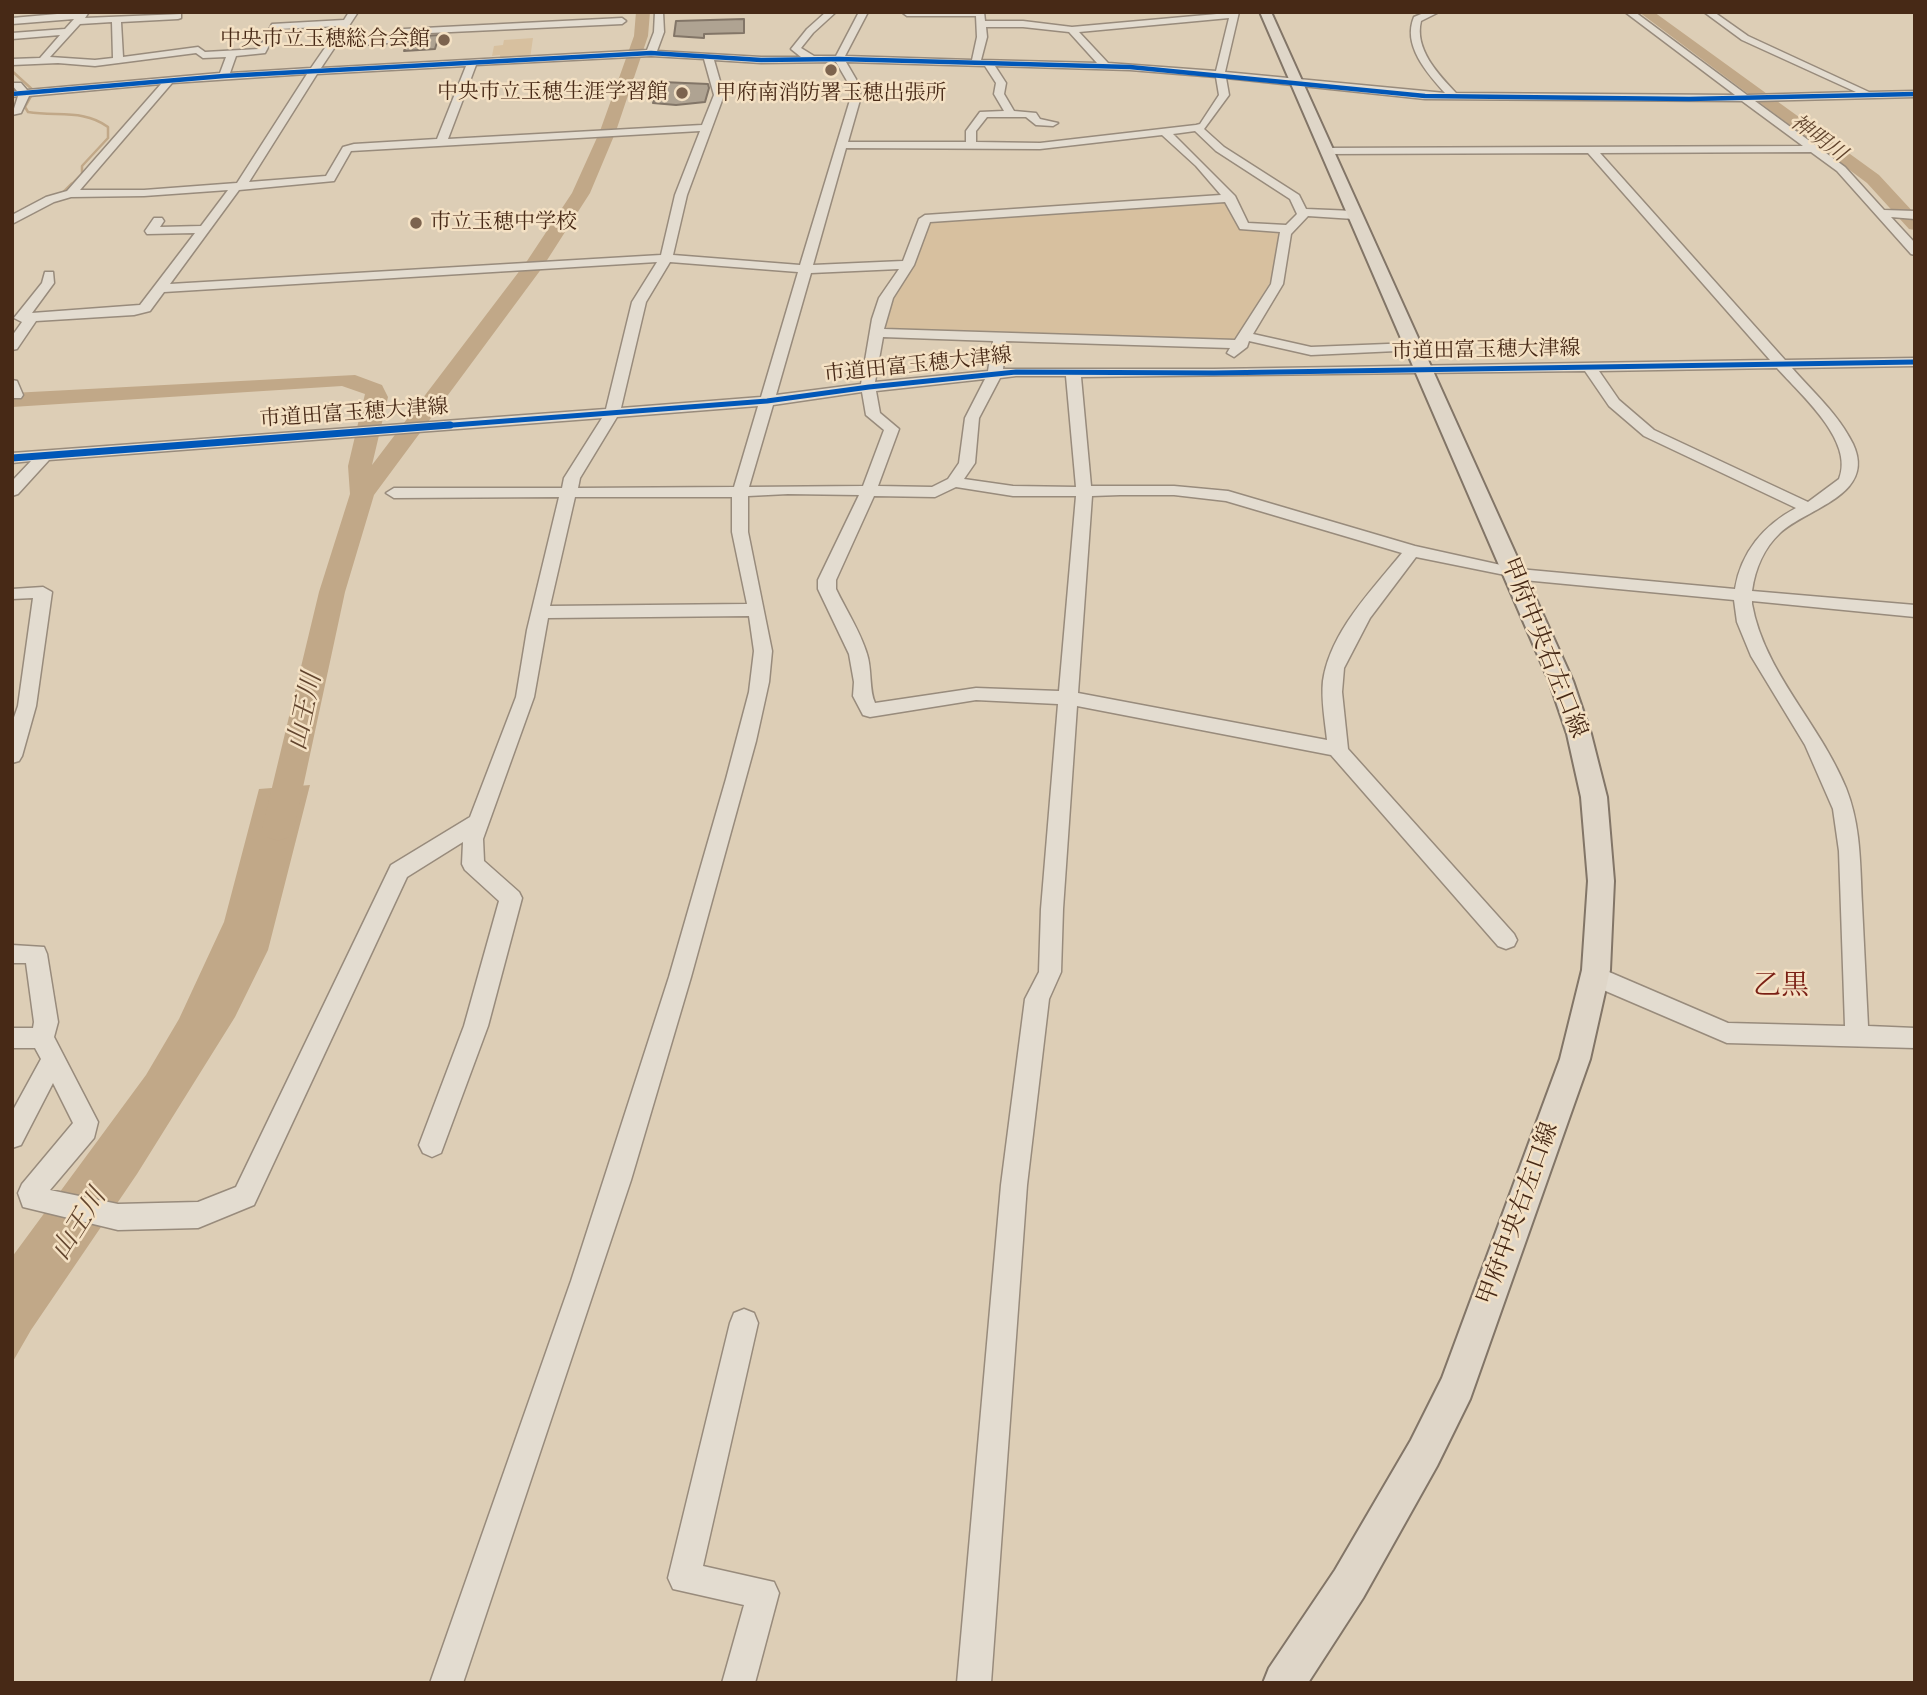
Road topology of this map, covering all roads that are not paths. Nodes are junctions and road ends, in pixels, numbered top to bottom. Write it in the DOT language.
graph roads {
  1 [pos="354,12"];
  2 [pos="494,12"];
  3 [pos="563,12"];
  4 [pos="659,12"];
  5 [pos="832,12"];
  6 [pos="864,12"];
  7 [pos="1265,12"];
  8 [pos="1435,12"];
  9 [pos="1629,12"];
  10 [pos="1707,12"];
  11 [pos="907,13"];
  12 [pos="181,14"];
  13 [pos="1235,14"];
  14 [pos="81,17"];
  15 [pos="621,17"];
  16 [pos="116,20"];
  17 [pos="12,21"];
  18 [pos="979,21"];
  19 [pos="585,22"];
  20 [pos="347,23"];
  21 [pos="558,23"];
  22 [pos="486,26"];
  23 [pos="177,27"];
  24 [pos="1072,30"];
  25 [pos="67,32"];
  26 [pos="552,32"];
  27 [pos="618,32"];
  28 [pos="579,33"];
  29 [pos="12,36"];
  30 [pos="806,37"];
  31 [pos="817,37"];
  32 [pos="175,39"];
  33 [pos="615,43"];
  34 [pos="332,44"];
  35 [pos="843,44"];
  36 [pos="173,51"];
  37 [pos="651,53"];
  38 [pos="232,54"];
  39 [pos="610,56"];
  40 [pos="708,57"];
  41 [pos="118,59"];
  42 [pos="43,60"];
  43 [pos="811,60"];
  44 [pos="12,62"];
  45 [pos="982,63"];
  46 [pos="472,64"];
  47 [pos="1104,66"];
  48 [pos="313,72"];
  49 [pos="1220,74"];
  50 [pos="224,76"];
  51 [pos="12,80"];
  52 [pos="170,80"];
  53 [pos="1296,82"];
  54 [pos="32,93"];
  55 [pos="12,94"];
  56 [pos="1915,94"];
  57 [pos="1452,95"];
  58 [pos="1871,95"];
  59 [pos="1750,98"];
  60 [pos="12,112"];
  61 [pos="1010,113"];
  62 [pos="706,128"];
  63 [pos="1197,128"];
  64 [pos="1165,132"];
  65 [pos="441,143"];
  66 [pos="842,145"];
  67 [pos="1058,145"];
  68 [pos="971,147"];
  69 [pos="1815,149"];
  70 [pos="1326,151"];
  71 [pos="1592,151"];
  72 [pos="238,187"];
  73 [pos="144,193"];
  74 [pos="71,194"];
  75 [pos="1231,198"];
  76 [pos="22,199"];
  77 [pos="50,199"];
  78 [pos="132,207"];
  79 [pos="1303,212"];
  80 [pos="1886,214"];
  81 [pos="1354,215"];
  82 [pos="1915,215"];
  83 [pos="12,220"];
  84 [pos="159,220"];
  85 [pos="207,229"];
  86 [pos="1288,229"];
  87 [pos="1915,251"];
  88 [pos="666,258"];
  89 [pos="908,265"];
  90 [pos="806,269"];
  91 [pos="49,275"];
  92 [pos="160,288"];
  93 [pos="22,318"];
  94 [pos="876,333"];
  95 [pos="1000,337"];
  96 [pos="1244,340"];
  97 [pos="12,346"];
  98 [pos="1418,358"];
  99 [pos="1915,362"];
  100 [pos="1780,365"];
  101 [pos="1589,367"];
  102 [pos="1073,372"];
  103 [pos="1214,373"];
  104 [pos="995,374"];
  105 [pos="869,387"];
  106 [pos="767,401"];
  107 [pos="613,412"];
  108 [pos="45,454"];
  109 [pos="12,458"];
  110 [pos="954,482"];
  111 [pos="869,489"];
  112 [pos="12,491"];
  113 [pos="569,491"];
  114 [pos="1084,491"];
  115 [pos="740,492"];
  116 [pos="394,493"];
  117 [pos="1811,509"];
  118 [pos="1412,551"];
  119 [pos="1512,572"];
  120 [pos="12,594"];
  121 [pos="1744,594"];
  122 [pos="755,610"];
  123 [pos="1915,611"];
  124 [pos="540,612"];
  125 [pos="1070,698"];
  126 [pos="1338,749"];
  127 [pos="12,756"];
  128 [pos="478,822"];
  129 [pos="1506,940"];
  130 [pos="12,954"];
  131 [pos="1595,976"];
  132 [pos="12,1038"];
  133 [pos="1857,1038"];
  134 [pos="1915,1038"];
  135 [pos="47,1048"];
  136 [pos="12,1137"];
  137 [pos="432,1145"];
  138 [pos="744,1323"];
  139 [pos="446,1683"];
  140 [pos="738,1683"];
  141 [pos="974,1683"];
  142 [pos="1284,1683"];
  1 -- 20 [label="street"];
  2 -- 22 [label="street"];
  3 -- 21 [label="street"];
  4 -- 37 [label="street"];
  5 -- 30 [label="street"];
  6 -- 35 [label="street"];
  7 -- 53 [label="main road, 甲府中央右左口線"];
  8 -- 57 [label="street"];
  9 -- 59 [label="street"];
  10 -- 58 [label="street"];
  11 -- 18 [label="street"];
  12 -- 16 [label="street"];
  12 -- 23 [label="street"];
  13 -- 24 [label="street"];
  13 -- 49 [label="street"];
  14 -- 16 [label="street"];
  14 -- 17 [label="street"];
  14 -- 25 [label="street"];
  15 -- 19 [label="street"];
  15 -- 27 [label="street"];
  16 -- 41 [label="street"];
  18 -- 24 [label="street"];
  18 -- 45 [label="street"];
  19 -- 21 [label="street"];
  19 -- 28 [label="street"];
  20 -- 34 [label="street"];
  20 -- 38 [label="street"];
  21 -- 22 [label="street"];
  21 -- 26 [label="street"];
  22 -- 34 [label="street"];
  24 -- 47 [label="street"];
  25 -- 29 [label="street"];
  25 -- 42 [label="street"];
  30 -- 31 [label="street"];
  30 -- 43 [label="street"];
  32 -- 36 [label="street"];
  33 -- 39 [label="street"];
  34 -- 48 [label="street"];
  35 -- 43 [label="street"];
  35 -- 45 [label="street"];
  35 -- 66 [label="street"];
  36 -- 38 [label="street"];
  36 -- 41 [label="street"];
  37 -- 39 [label="street"];
  37 -- 40 [label="street"];
  38 -- 50 [label="street"];
  39 -- 46 [label="street"];
  40 -- 43 [label="street"];
  40 -- 62 [label="street"];
  41 -- 42 [label="street"];
  42 -- 44 [label="street"];
  45 -- 47 [label="street"];
  45 -- 61 [label="street"];
  46 -- 48 [label="street"];
  46 -- 65 [label="street"];
  47 -- 49 [label="street"];
  48 -- 50 [label="street"];
  48 -- 72 [label="street"];
  49 -- 53 [label="street"];
  49 -- 63 [label="street"];
  50 -- 52 [label="street"];
  51 -- 54 [label="street"];
  52 -- 54 [label="street"];
  52 -- 74 [label="street"];
  53 -- 57 [label="street"];
  53 -- 70 [label="main road, 甲府中央右左口線"];
  54 -- 55 [label="street"];
  54 -- 60 [label="street"];
  56 -- 58 [label="street"];
  57 -- 59 [label="street"];
  58 -- 59 [label="street"];
  59 -- 69 [label="street"];
  61 -- 67 [label="street"];
  61 -- 68 [label="street"];
  62 -- 65 [label="street"];
  62 -- 88 [label="street"];
  63 -- 64 [label="street"];
  63 -- 79 [label="street"];
  64 -- 67 [label="street"];
  64 -- 75 [label="street"];
  65 -- 72 [label="street"];
  66 -- 68 [label="street"];
  66 -- 90 [label="street"];
  67 -- 68 [label="street"];
  69 -- 71 [label="street"];
  69 -- 80 [label="street"];
  70 -- 71 [label="street"];
  70 -- 81 [label="main road, 甲府中央右左口線"];
  71 -- 100 [label="street"];
  72 -- 73 [label="street"];
  72 -- 85 [label="street"];
  73 -- 74 [label="street"];
  73 -- 78 [label="street"];
  74 -- 77 [label="street"];
  75 -- 86 [label="street"];
  75 -- 89 [label="street"];
  76 -- 77 [label="street"];
  77 -- 83 [label="street"];
  79 -- 81 [label="street"];
  79 -- 86 [label="street"];
  80 -- 82 [label="street"];
  80 -- 87 [label="street"];
  81 -- 98 [label="main road, 甲府中央右左口線"];
  84 -- 85 [label="street"];
  85 -- 92 [label="street"];
  86 -- 96 [label="street"];
  88 -- 90 [label="street"];
  88 -- 92 [label="street"];
  88 -- 107 [label="street"];
  89 -- 90 [label="street"];
  89 -- 94 [label="street"];
  90 -- 106 [label="street"];
  91 -- 93 [label="street"];
  92 -- 93 [label="street"];
  93 -- 97 [label="street"];
  94 -- 95 [label="street"];
  94 -- 105 [label="street"];
  95 -- 96 [label="street"];
  95 -- 104 [label="street"];
  96 -- 98 [label="street"];
  96 -- 103 [label="street"];
  98 -- 101 [label="street, 市道田富玉穂大津線"];
  98 -- 103 [label="street, 市道田富玉穂大津線"];
  98 -- 119 [label="main road, 甲府中央右左口線"];
  99 -- 100 [label="street, 市道田富玉穂大津線"];
  100 -- 101 [label="street, 市道田富玉穂大津線"];
  100 -- 117 [label="street"];
  101 -- 117 [label="street"];
  102 -- 103 [label="street, 市道田富玉穂大津線"];
  102 -- 104 [label="street, 市道田富玉穂大津線"];
  102 -- 114 [label="street"];
  104 -- 105 [label="street, 市道田富玉穂大津線"];
  104 -- 110 [label="street"];
  105 -- 106 [label="street, 市道田富玉穂大津線"];
  105 -- 111 [label="street"];
  106 -- 107 [label="street, 市道田富玉穂大津線"];
  106 -- 115 [label="street"];
  107 -- 108 [label="street, 市道田富玉穂大津線"];
  107 -- 113 [label="street"];
  108 -- 109 [label="street, 市道田富玉穂大津線"];
  108 -- 112 [label="street"];
  110 -- 111 [label="street"];
  110 -- 114 [label="street"];
  111 -- 115 [label="street"];
  111 -- 125 [label="street"];
  113 -- 115 [label="street"];
  113 -- 116 [label="street"];
  113 -- 124 [label="street"];
  114 -- 118 [label="street"];
  114 -- 125 [label="street"];
  115 -- 122 [label="street"];
  117 -- 121 [label="street"];
  118 -- 119 [label="street"];
  118 -- 126 [label="street"];
  119 -- 121 [label="street"];
  119 -- 131 [label="main road, 甲府中央右左口線"];
  120 -- 127 [label="street"];
  121 -- 123 [label="street"];
  121 -- 133 [label="street"];
  122 -- 124 [label="street"];
  122 -- 139 [label="street"];
  124 -- 128 [label="street"];
  125 -- 126 [label="street"];
  125 -- 141 [label="street"];
  126 -- 129 [label="street"];
  128 -- 135 [label="street"];
  128 -- 137 [label="street"];
  130 -- 135 [label="street"];
  131 -- 133 [label="street"];
  131 -- 142 [label="main road, 甲府中央右左口線"];
  132 -- 135 [label="street"];
  133 -- 134 [label="street"];
  135 -- 136 [label="street"];
  138 -- 140 [label="street"];
}
